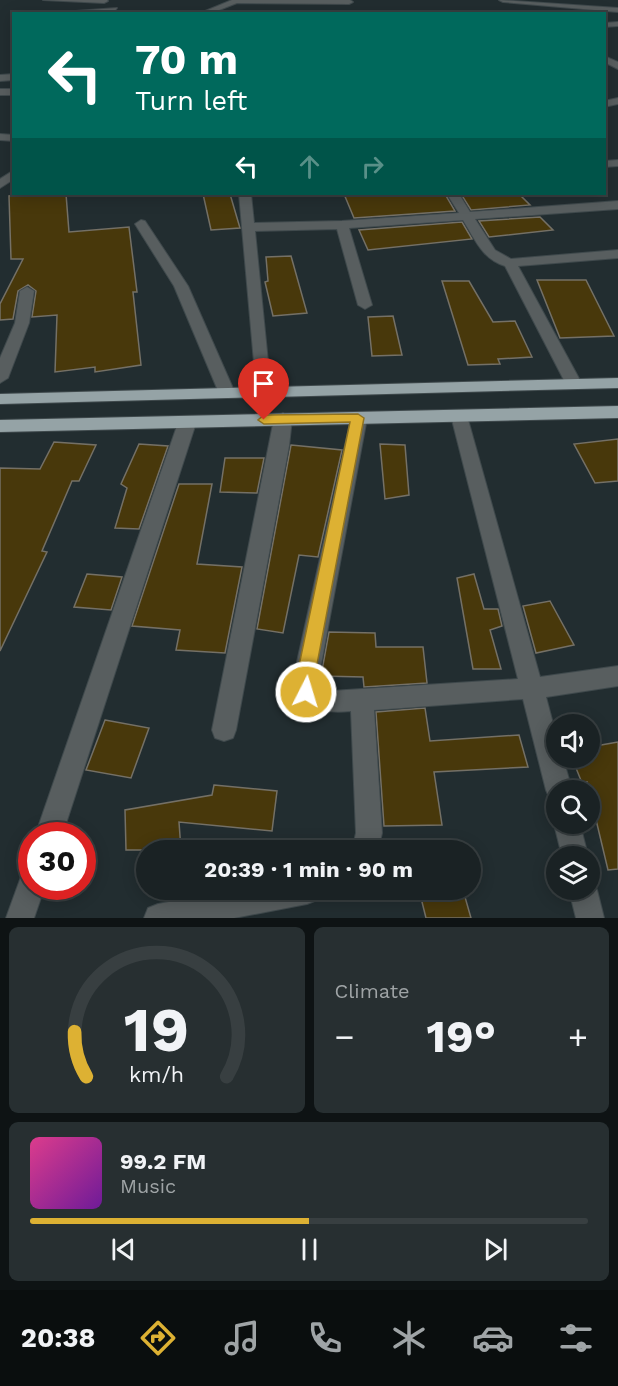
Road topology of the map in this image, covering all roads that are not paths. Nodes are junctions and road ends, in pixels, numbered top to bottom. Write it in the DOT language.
graph roads {
  1 [pos="47,0"];
  2 [pos="103,0"];
  3 [pos="503,0"];
  4 [pos="238,1"];
  5 [pos="276,1"];
  6 [pos="350,1"];
  7 [pos="222,2"];
  8 [pos="355,9"];
  9 [pos="618,10"];
  10 [pos="118,12"];
  11 [pos="204,12"];
  12 [pos="290,12"];
  13 [pos="245,195"];
  14 [pos="454,195"];
  15 [pos="590,195"];
  16 [pos="618,205"];
  17 [pos="602,207"];
  18 [pos="468,216"];
  19 [pos="141,224"];
  20 [pos="342,225"];
  21 [pos="248,227"];
  22 [pos="618,254"];
  23 [pos="510,263"];
  24 [pos="27,291"];
  25 [pos="365,304"];
  26 [pos="0,378"];
  27 [pos="618,383"];
  28 [pos="574,384"];
  29 [pos="263,392"];
  30 [pos="227,393"];
  31 [pos="0,399"];
  32 [pos="618,412"];
  33 [pos="459,416"];
  34 [pos="358,418"];
  35 [pos="283,419"];
  36 [pos="187,423"];
  37 [pos="0,426"];
  38 [pos="618,676"];
  39 [pos="534,688"];
  40 [pos="362,701"];
  41 [pos="224,730"];
  42 [pos="557,780"];
  43 [pos="53,822"];
  44 [pos="367,840"];
  45 [pos="26,900"];
  46 [pos="254,900"];
  47 [pos="586,900"];
  48 [pos="20,918"];
  49 [pos="158,918"];
  50 [pos="590,918"];
  1 -- 2 [label="street"];
  2 -- 10 [label="street"];
  3 -- 9 [label="street"];
  4 -- 5 [label="street"];
  4 -- 7 [label="street"];
  5 -- 6 [label="street"];
  5 -- 12 [label="street"];
  6 -- 8 [label="street"];
  7 -- 11 [label="street"];
  13 -- 21 [label="street"];
  14 -- 18 [label="street"];
  15 -- 17 [label="street"];
  16 -- 17 [label="street"];
  17 -- 18 [label="street"];
  18 -- 20 [label="street"];
  18 -- 23 [label="street"];
  19 -- 30 [label="street"];
  20 -- 21 [label="street"];
  20 -- 25 [label="street"];
  21 -- 29 [label="street"];
  22 -- 23 [label="street"];
  23 -- 28 [label="street"];
  24 -- 26 [label="street"];
  27 -- 28 [label="highway"];
  28 -- 29 [label="highway"];
  29 -- 30 [label="highway"];
  30 -- 31 [label="highway"];
  32 -- 33 [label="highway"];
  33 -- 34 [label="highway"];
  33 -- 39 [label="street"];
  34 -- 35 [label="highway"];
  34 -- 40 [label="street"];
  35 -- 36 [label="highway"];
  35 -- 41 [label="street"];
  36 -- 37 [label="highway"];
  36 -- 43 [label="street"];
  38 -- 39 [label="street"];
  39 -- 40 [label="street"];
  39 -- 42 [label="street"];
  40 -- 44 [label="street"];
  45 -- 48 [label="street"];
  46 -- 49 [label="street"];
  47 -- 50 [label="street"];
}
